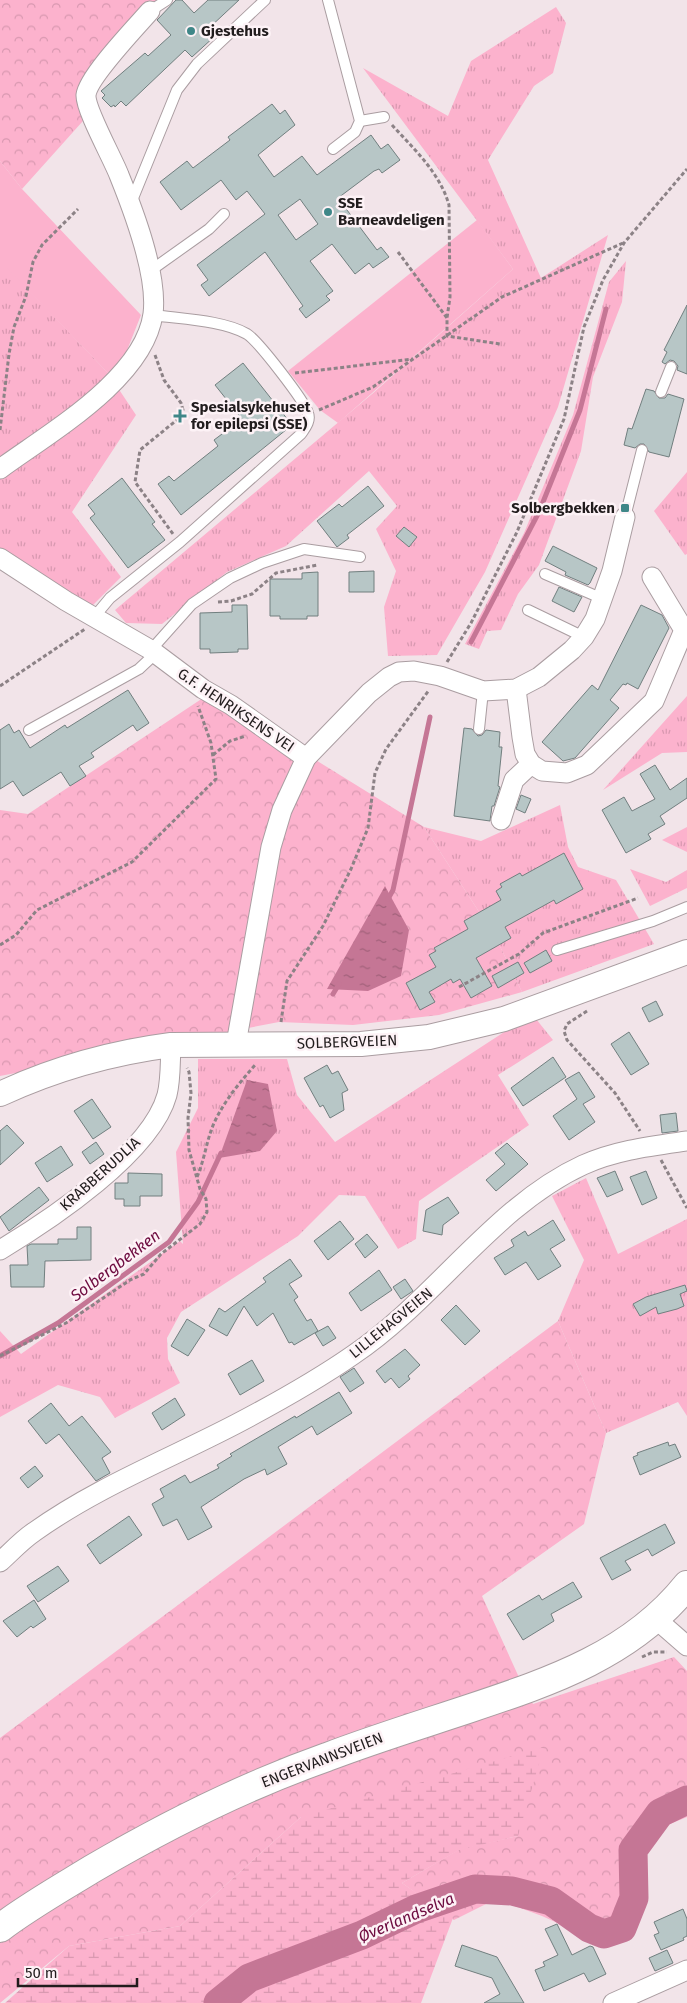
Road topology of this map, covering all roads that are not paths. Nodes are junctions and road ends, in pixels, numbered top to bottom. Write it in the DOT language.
graph roads {
  1 [pos="168,0"];
  2 [pos="265,0"];
  3 [pos="328,0"];
  4 [pos="150,11"];
  5 [pos="384,117"];
  6 [pos="360,121"];
  7 [pos="333,149"];
  8 [pos="131,204"];
  9 [pos="224,214"];
  10 [pos="150,271"];
  11 [pos="153,315"];
  12 [pos="671,367"];
  13 [pos="661,392"];
  14 [pos="642,450"];
  15 [pos="0,469"];
  16 [pos="625,517"];
  17 [pos="360,557"];
  18 [pos="0,558"];
  19 [pos="545,574"];
  20 [pos="652,577"];
  21 [pos="603,599"];
  22 [pos="528,610"];
  23 [pos="94,616"];
  24 [pos="584,637"];
  25 [pos="153,652"];
  26 [pos="516,689"];
  27 [pos="482,691"];
  28 [pos="479,729"];
  29 [pos="29,730"];
  30 [pos="306,758"];
  31 [pos="531,764"];
  32 [pos="501,820"];
  33 [pos="687,907"];
  34 [pos="557,950"];
  35 [pos="687,952"];
  36 [pos="236,1044"];
  37 [pos="171,1045"];
  38 [pos="0,1094"];
  39 [pos="687,1141"];
  40 [pos="0,1250"];
  41 [pos="32,1533"];
  42 [pos="0,1546"];
  43 [pos="0,1562"];
  44 [pos="683,1599"];
  45 [pos="656,1619"];
  46 [pos="687,1646"];
  47 [pos="0,1928"];
  48 [pos="687,1970"];
  49 [pos="613,2003"];
  1 -- 4 [label="lane"];
  2 -- 8 [label="lane"];
  3 -- 6 [label="lane"];
  4 -- 8 [label="street"];
  5 -- 6 [label="lane"];
  6 -- 7 [label="lane"];
  8 -- 10 [label="street"];
  9 -- 10 [label="lane"];
  10 -- 11 [label="street"];
  11 -- 15 [label="street"];
  11 -- 23 [label="lane"];
  12 -- 13 [label="lane"];
  14 -- 16 [label="lane"];
  16 -- 21 [label="street"];
  17 -- 25 [label="lane"];
  18 -- 23 [label="street, G.F. HENRIKSENS VEI"];
  19 -- 21 [label="lane"];
  20 -- 31 [label="street"];
  21 -- 24 [label="street"];
  22 -- 24 [label="lane"];
  23 -- 25 [label="street, G.F. HENRIKSENS VEI"];
  24 -- 26 [label="street"];
  25 -- 29 [label="lane"];
  25 -- 30 [label="street, G.F. HENRIKSENS VEI"];
  26 -- 27 [label="street"];
  26 -- 31 [label="street"];
  27 -- 28 [label="lane"];
  27 -- 30 [label="street"];
  30 -- 36 [label="street, G.F. HENRIKSENS VEI"];
  31 -- 32 [label="street"];
  33 -- 34 [label="lane"];
  35 -- 36 [label="street, SOLBERGVEIEN"];
  36 -- 37 [label="street, SOLBERGVEIEN"];
  37 -- 38 [label="street, SOLBERGVEIEN"];
  37 -- 40 [label="street, KRABBERUDLIA"];
  39 -- 41 [label="street, LILLEHAGVEIEN"];
  41 -- 42 [label="street, LILLEHAGVEIEN"];
  41 -- 43 [label="street, LILLEHAGVEIEN"];
  44 -- 45 [label="main road, ENGERVANNSVEIEN"];
  45 -- 46 [label="street"];
  45 -- 47 [label="main road, ENGERVANNSVEIEN"];
  48 -- 49 [label="street"];
}
